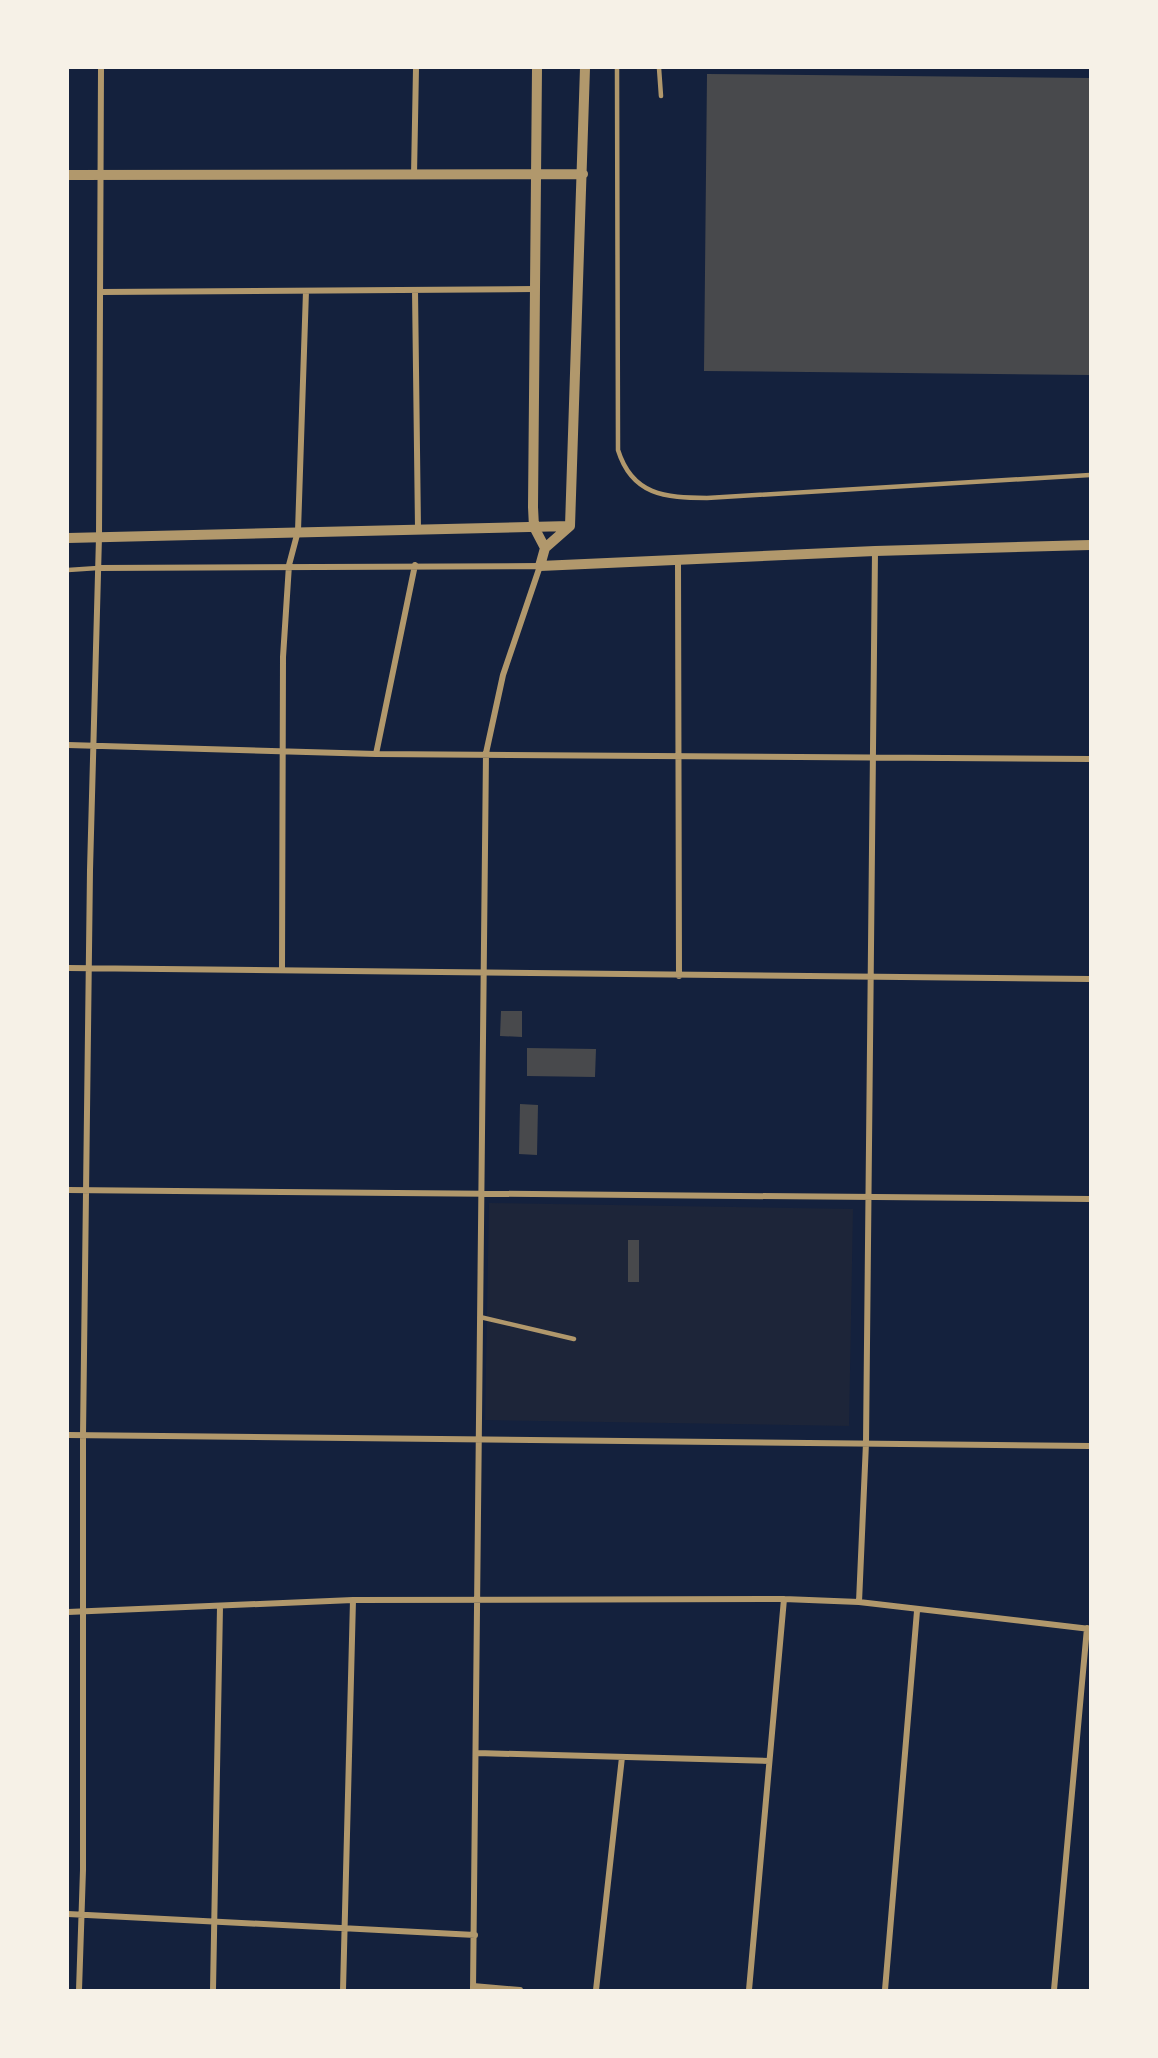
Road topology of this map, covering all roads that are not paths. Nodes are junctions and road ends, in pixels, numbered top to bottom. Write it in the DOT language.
graph roads {
  1 [pos="101,68"];
  2 [pos="416,68"];
  3 [pos="537,68"];
  4 [pos="585,68"];
  5 [pos="617,68"];
  6 [pos="659,68"];
  7 [pos="661,96"];
  8 [pos="536,174"];
  9 [pos="583,174"];
  10 [pos="68,175"];
  11 [pos="102,175"];
  12 [pos="414,176"];
  13 [pos="534,289"];
  14 [pos="415,290"];
  15 [pos="306,291"];
  16 [pos="101,292"];
  17 [pos="1090,475"];
  18 [pos="570,526"];
  19 [pos="534,527"];
  20 [pos="418,529"];
  21 [pos="298,531"];
  22 [pos="99,537"];
  23 [pos="68,538"];
  24 [pos="1090,545"];
  25 [pos="545,548"];
  26 [pos="875,551"];
  27 [pos="678,561"];
  28 [pos="416,565"];
  29 [pos="289,566"];
  30 [pos="540,566"];
  31 [pos="98,568"];
  32 [pos="68,570"];
  33 [pos="68,745"];
  34 [pos="92,745"];
  35 [pos="282,752"];
  36 [pos="486,753"];
  37 [pos="376,754"];
  38 [pos="680,756"];
  39 [pos="872,758"];
  40 [pos="1090,759"];
  41 [pos="68,968"];
  42 [pos="90,968"];
  43 [pos="282,970"];
  44 [pos="483,973"];
  45 [pos="679,976"];
  46 [pos="871,977"];
  47 [pos="1090,979"];
  48 [pos="68,1190"];
  49 [pos="87,1190"];
  50 [pos="481,1193"];
  51 [pos="869,1197"];
  52 [pos="1090,1199"];
  53 [pos="480,1317"];
  54 [pos="574,1339"];
  55 [pos="68,1435"];
  56 [pos="83,1435"];
  57 [pos="478,1439"];
  58 [pos="867,1443"];
  59 [pos="1090,1446"];
  60 [pos="478,1599"];
  61 [pos="784,1599"];
  62 [pos="353,1600"];
  63 [pos="859,1602"];
  64 [pos="220,1607"];
  65 [pos="85,1611"];
  66 [pos="917,1611"];
  67 [pos="68,1612"];
  68 [pos="1089,1629"];
  69 [pos="477,1753"];
  70 [pos="622,1757"];
  71 [pos="769,1761"];
  72 [pos="68,1914"];
  73 [pos="81,1915"];
  74 [pos="216,1922"];
  75 [pos="345,1928"];
  76 [pos="475,1935"];
  77 [pos="473,1988"];
  78 [pos="79,1990"];
  79 [pos="213,1990"];
  80 [pos="343,1990"];
  81 [pos="520,1990"];
  82 [pos="596,1990"];
  83 [pos="748,1990"];
  84 [pos="885,1990"];
  85 [pos="1054,1990"];
  1 -- 11 [label="street"];
  2 -- 12 [label="street"];
  3 -- 8 [label="street"];
  4 -- 9 [label="street"];
  5 -- 17 [label="lane"];
  6 -- 7 [label="lane"];
  8 -- 9 [label="street"];
  8 -- 12 [label="street"];
  8 -- 13 [label="street"];
  9 -- 18 [label="street"];
  10 -- 11 [label="street"];
  11 -- 12 [label="street"];
  11 -- 16 [label="street"];
  13 -- 14 [label="street"];
  13 -- 19 [label="street"];
  14 -- 15 [label="street"];
  14 -- 20 [label="street"];
  15 -- 16 [label="street"];
  15 -- 21 [label="street"];
  16 -- 22 [label="street"];
  18 -- 19 [label="street"];
  18 -- 25 [label="street"];
  19 -- 20 [label="street"];
  19 -- 25 [label="street"];
  20 -- 21 [label="street"];
  21 -- 22 [label="street"];
  21 -- 29 [label="street"];
  22 -- 23 [label="street"];
  22 -- 31 [label="street"];
  24 -- 26 [label="street"];
  25 -- 30 [label="street"];
  26 -- 27 [label="street"];
  26 -- 39 [label="street"];
  27 -- 30 [label="street"];
  27 -- 38 [label="street"];
  28 -- 29 [label="street"];
  28 -- 30 [label="street"];
  28 -- 37 [label="street"];
  29 -- 31 [label="street"];
  29 -- 35 [label="street"];
  30 -- 36 [label="street"];
  31 -- 32 [label="lane"];
  31 -- 34 [label="street"];
  33 -- 34 [label="street"];
  34 -- 35 [label="street"];
  34 -- 42 [label="street"];
  35 -- 37 [label="street"];
  35 -- 43 [label="street"];
  36 -- 37 [label="street"];
  36 -- 38 [label="street"];
  36 -- 44 [label="street"];
  38 -- 39 [label="street"];
  38 -- 45 [label="street"];
  39 -- 40 [label="street"];
  39 -- 46 [label="street"];
  41 -- 42 [label="street"];
  42 -- 43 [label="street"];
  42 -- 49 [label="street"];
  43 -- 44 [label="street"];
  44 -- 45 [label="street"];
  44 -- 50 [label="street"];
  45 -- 46 [label="street"];
  46 -- 47 [label="street"];
  46 -- 51 [label="street"];
  48 -- 49 [label="street"];
  49 -- 50 [label="street"];
  49 -- 56 [label="street"];
  50 -- 51 [label="street"];
  50 -- 53 [label="street"];
  51 -- 52 [label="street"];
  51 -- 58 [label="street"];
  53 -- 54 [label="lane"];
  53 -- 57 [label="street"];
  55 -- 56 [label="street"];
  56 -- 57 [label="street"];
  56 -- 65 [label="street"];
  57 -- 58 [label="street"];
  57 -- 60 [label="street"];
  58 -- 59 [label="street"];
  58 -- 63 [label="street"];
  60 -- 61 [label="street"];
  60 -- 62 [label="street"];
  60 -- 69 [label="street"];
  61 -- 63 [label="street"];
  61 -- 71 [label="street"];
  62 -- 64 [label="street"];
  62 -- 75 [label="street"];
  63 -- 66 [label="street"];
  64 -- 65 [label="street"];
  64 -- 74 [label="street"];
  65 -- 67 [label="street"];
  65 -- 73 [label="street"];
  66 -- 68 [label="street"];
  66 -- 84 [label="street"];
  68 -- 85 [label="street"];
  69 -- 70 [label="street"];
  69 -- 76 [label="street"];
  70 -- 71 [label="street"];
  70 -- 82 [label="street"];
  71 -- 83 [label="street"];
  72 -- 73 [label="street"];
  73 -- 74 [label="street"];
  73 -- 78 [label="street"];
  74 -- 75 [label="street"];
  74 -- 79 [label="street"];
  75 -- 76 [label="street"];
  75 -- 80 [label="street"];
  76 -- 77 [label="street"];
  77 -- 81 [label="street"];
}
